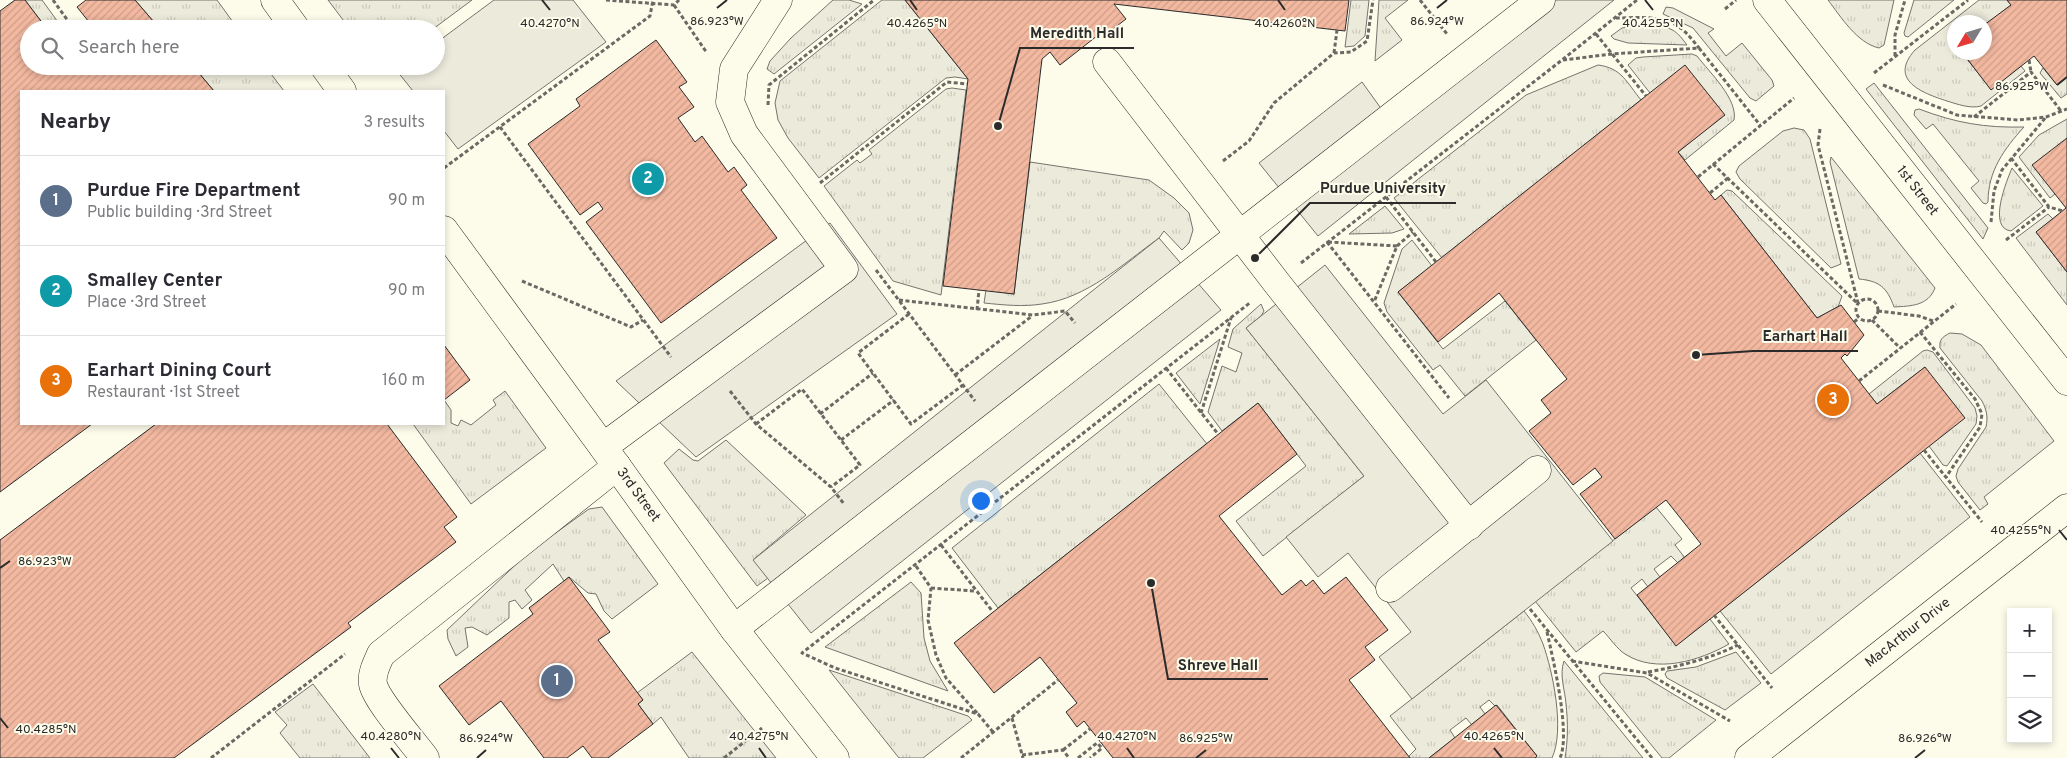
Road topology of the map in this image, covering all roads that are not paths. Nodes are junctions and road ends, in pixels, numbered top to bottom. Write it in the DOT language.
graph roads {
  1 [pos="275,0"];
  2 [pos="778,0"];
  3 [pos="1541,0"];
  4 [pos="1767,0"];
  5 [pos="289,20"];
  6 [pos="1107,62"];
  7 [pos="330,75"];
  8 [pos="341,90"];
  9 [pos="445,231"];
  10 [pos="1240,234"];
  11 [pos="2067,381"];
  12 [pos="610,456"];
  13 [pos="1537,470"];
  14 [pos="2067,508"];
  15 [pos="1468,526"];
  16 [pos="1390,588"];
  17 [pos="734,629"];
  18 [pos="426,758"];
  19 [pos="835,758"];
  20 [pos="1749,758"];
  1 -- 5 [label="street"];
  2 -- 12 [label="street"];
  3 -- 10 [label="street"];
  4 -- 11 [label="street, 1st Street"];
  6 -- 10 [label="street"];
  7 -- 8 [label="street"];
  9 -- 12 [label="street, 3rd Street"];
  10 -- 15 [label="street"];
  10 -- 17 [label="street"];
  12 -- 17 [label="street, 3rd Street"];
  12 -- 18 [label="street"];
  13 -- 15 [label="street"];
  14 -- 20 [label="street, MacArthur Drive"];
  15 -- 16 [label="street"];
  17 -- 19 [label="street, 3rd Street"];
}
